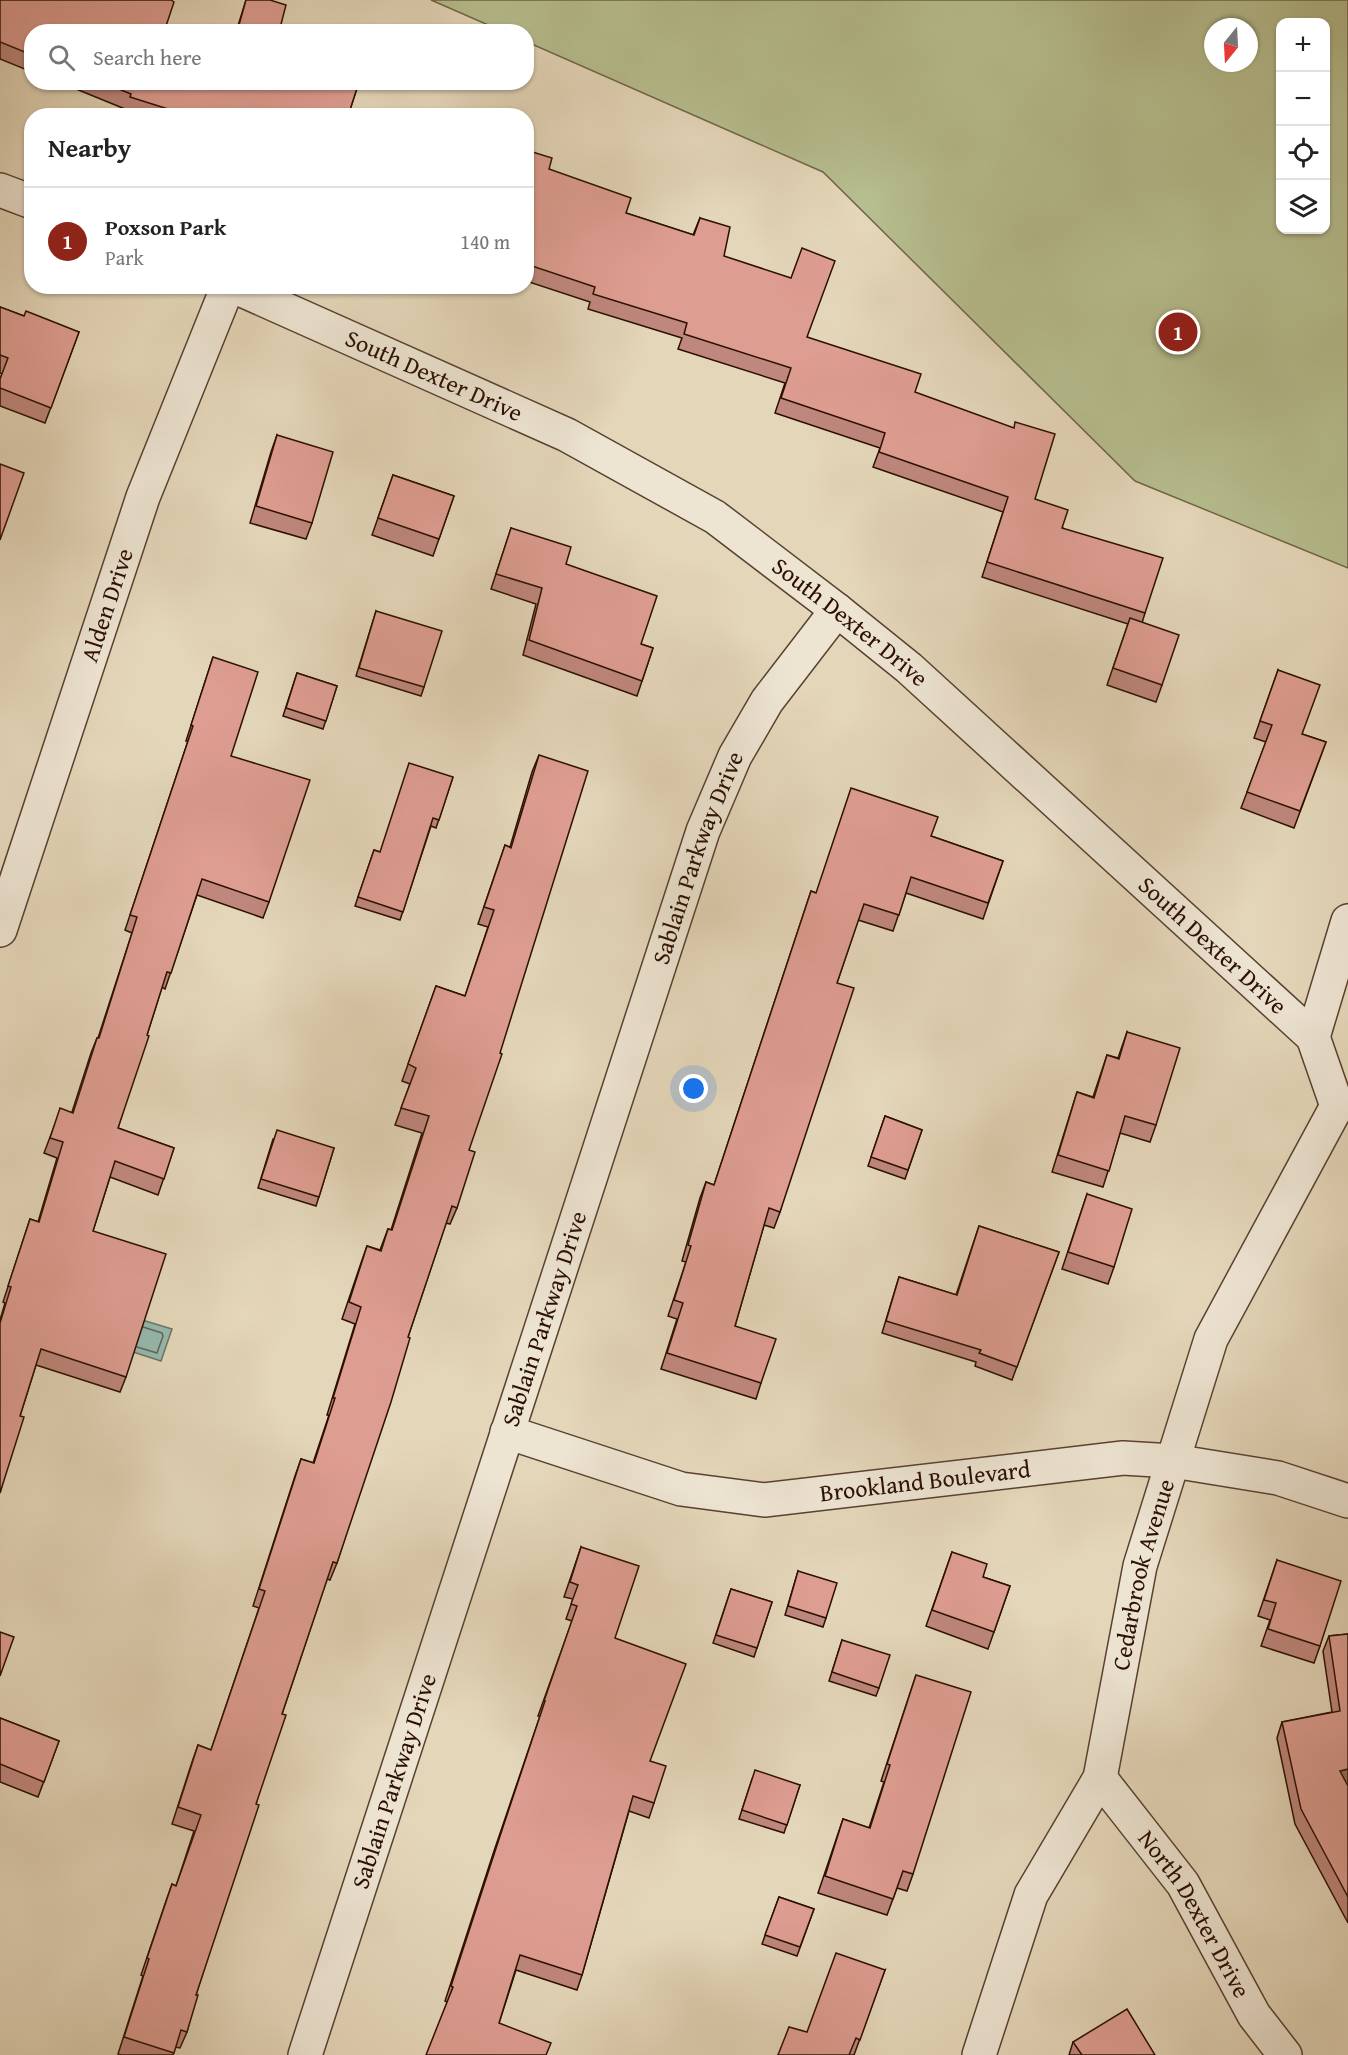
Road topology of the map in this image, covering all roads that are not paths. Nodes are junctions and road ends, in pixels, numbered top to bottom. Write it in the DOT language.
graph roads {
  1 [pos="0,190"];
  2 [pos="24,199"];
  3 [pos="225,294"];
  4 [pos="251,294"];
  5 [pos="837,610"];
  6 [pos="1348,921"];
  7 [pos="0,930"];
  8 [pos="1313,1037"];
  9 [pos="1342,1107"];
  10 [pos="507,1431"];
  11 [pos="1173,1461"];
  12 [pos="1348,1501"];
  13 [pos="1101,1778"];
  14 [pos="305,2055"];
  15 [pos="979,2055"];
  16 [pos="1285,2055"];
  1 -- 2 [label="street"];
  3 -- 7 [label="street, Alden Drive"];
  4 -- 5 [label="street, South Dexter Drive"];
  5 -- 8 [label="street, South Dexter Drive"];
  5 -- 10 [label="street, Sablain Parkway Drive"];
  6 -- 8 [label="street"];
  8 -- 9 [label="street, South Dexter Drive"];
  9 -- 11 [label="street, Cedarbrook Avenue"];
  10 -- 11 [label="street, Brookland Boulevard"];
  10 -- 14 [label="street, Sablain Parkway Drive"];
  11 -- 12 [label="street, Brookland Boulevard"];
  11 -- 13 [label="street, Cedarbrook Avenue"];
  13 -- 15 [label="street, Cedarbrook Avenue"];
  13 -- 16 [label="street, North Dexter Drive"];
}
